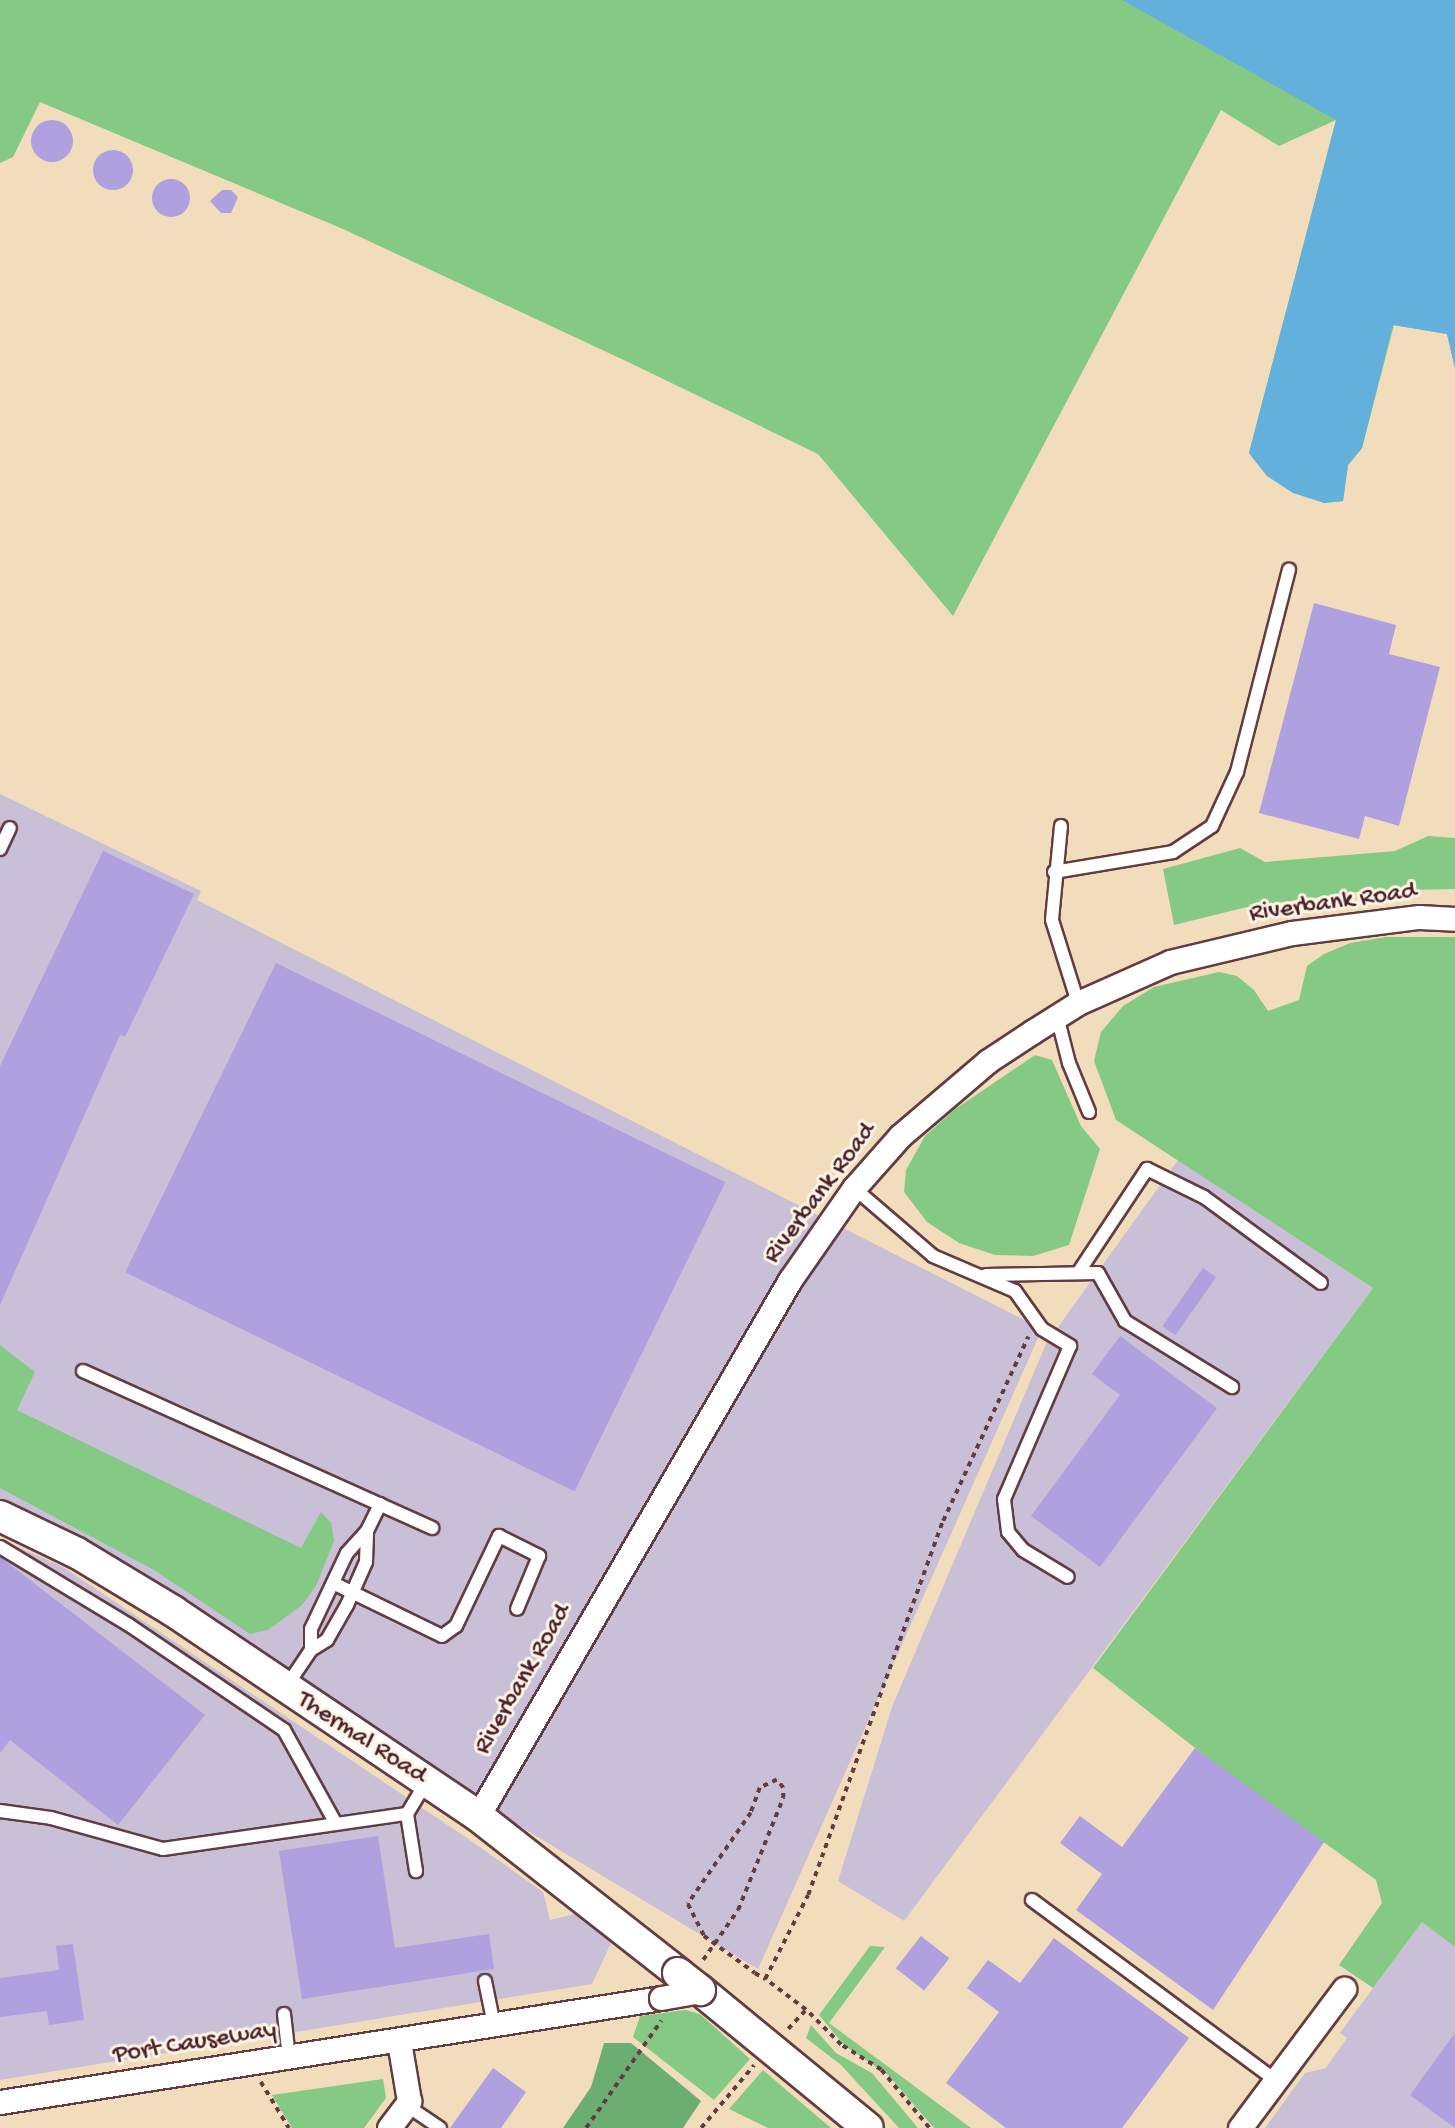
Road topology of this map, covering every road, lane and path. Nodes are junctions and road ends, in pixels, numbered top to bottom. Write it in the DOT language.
graph roads {
  1 [pos="1289,570"];
  2 [pos="1061,826"];
  3 [pos="9,828"];
  4 [pos="0,849"];
  5 [pos="1054,872"];
  6 [pos="1455,919"];
  7 [pos="1079,1003"];
  8 [pos="1057,1016"];
  9 [pos="1089,1112"];
  10 [pos="855,1188"];
  11 [pos="1078,1273"];
  12 [pos="975,1274"];
  13 [pos="1321,1283"];
  14 [pos="1036,1320"];
  15 [pos="83,1371"];
  16 [pos="1233,1387"];
  17 [pos="380,1504"];
  18 [pos="0,1516"];
  19 [pos="432,1528"];
  20 [pos="367,1531"];
  21 [pos="0,1547"];
  22 [pos="1068,1577"];
  23 [pos="333,1583"];
  24 [pos="353,1592"];
  25 [pos="517,1609"];
  26 [pos="311,1650"];
  27 [pos="285,1689"];
  28 [pos="426,1781"];
  29 [pos="0,1811"];
  30 [pos="407,1814"];
  31 [pos="478,1816"];
  32 [pos="336,1824"];
  33 [pos="416,1871"];
  34 [pos="1032,1900"];
  35 [pos="738,1910"];
  36 [pos="765,1979"];
  37 [pos="485,1981"];
  38 [pos="694,1986"];
  39 [pos="1344,1989"];
  40 [pos="284,2014"];
  41 [pos="494,2025"];
  42 [pos="399,2041"];
  43 [pos="289,2058"];
  44 [pos="251,2064"];
  45 [pos="1275,2080"];
  46 [pos="0,2102"];
  47 [pos="406,2105"];
  48 [pos="289,2128"];
  49 [pos="390,2128"];
  50 [pos="440,2128"];
  51 [pos="868,2128"];
  52 [pos="929,2128"];
  53 [pos="1240,2128"];
  1 -- 5 [label="lane"];
  2 -- 5 [label="lane"];
  3 -- 4 [label="lane"];
  5 -- 7 [label="lane"];
  6 -- 7 [label="street, Riverbank Road"];
  7 -- 8 [label="street, Riverbank Road"];
  8 -- 9 [label="lane"];
  8 -- 10 [label="street, Riverbank Road"];
  10 -- 12 [label="lane"];
  10 -- 31 [label="street, Riverbank Road"];
  11 -- 12 [label="lane"];
  11 -- 13 [label="lane"];
  11 -- 16 [label="lane"];
  12 -- 14 [label="lane"];
  14 -- 22 [label="lane"];
  14 -- 36 [label="path"];
  15 -- 17 [label="lane"];
  17 -- 19 [label="lane"];
  17 -- 20 [label="lane"];
  18 -- 27 [label="street, Thermal Road"];
  20 -- 23 [label="lane"];
  20 -- 24 [label="lane"];
  21 -- 32 [label="lane"];
  23 -- 24 [label="lane"];
  23 -- 26 [label="lane"];
  24 -- 25 [label="lane"];
  24 -- 26 [label="lane"];
  26 -- 27 [label="lane"];
  27 -- 28 [label="street, Thermal Road"];
  28 -- 30 [label="lane"];
  28 -- 31 [label="street, Thermal Road"];
  29 -- 32 [label="lane"];
  30 -- 32 [label="lane"];
  30 -- 33 [label="lane"];
  31 -- 38 [label="street, Thermal Road"];
  34 -- 45 [label="lane"];
  35 -- 36 [label="path, bridge"];
  36 -- 52 [label="path"];
  37 -- 41 [label="lane"];
  38 -- 41 [label="street, Port Causeway, bridge"];
  38 -- 51 [label="street, Thermal Road"];
  39 -- 45 [label="street"];
  40 -- 43 [label="lane"];
  41 -- 42 [label="street, Port Causeway"];
  42 -- 43 [label="street, Port Causeway"];
  42 -- 47 [label="street"];
  43 -- 44 [label="street, Port Causeway"];
  44 -- 46 [label="street, Port Causeway"];
  44 -- 48 [label="path"];
  45 -- 53 [label="street"];
  47 -- 49 [label="street"];
  47 -- 50 [label="lane"];
}
